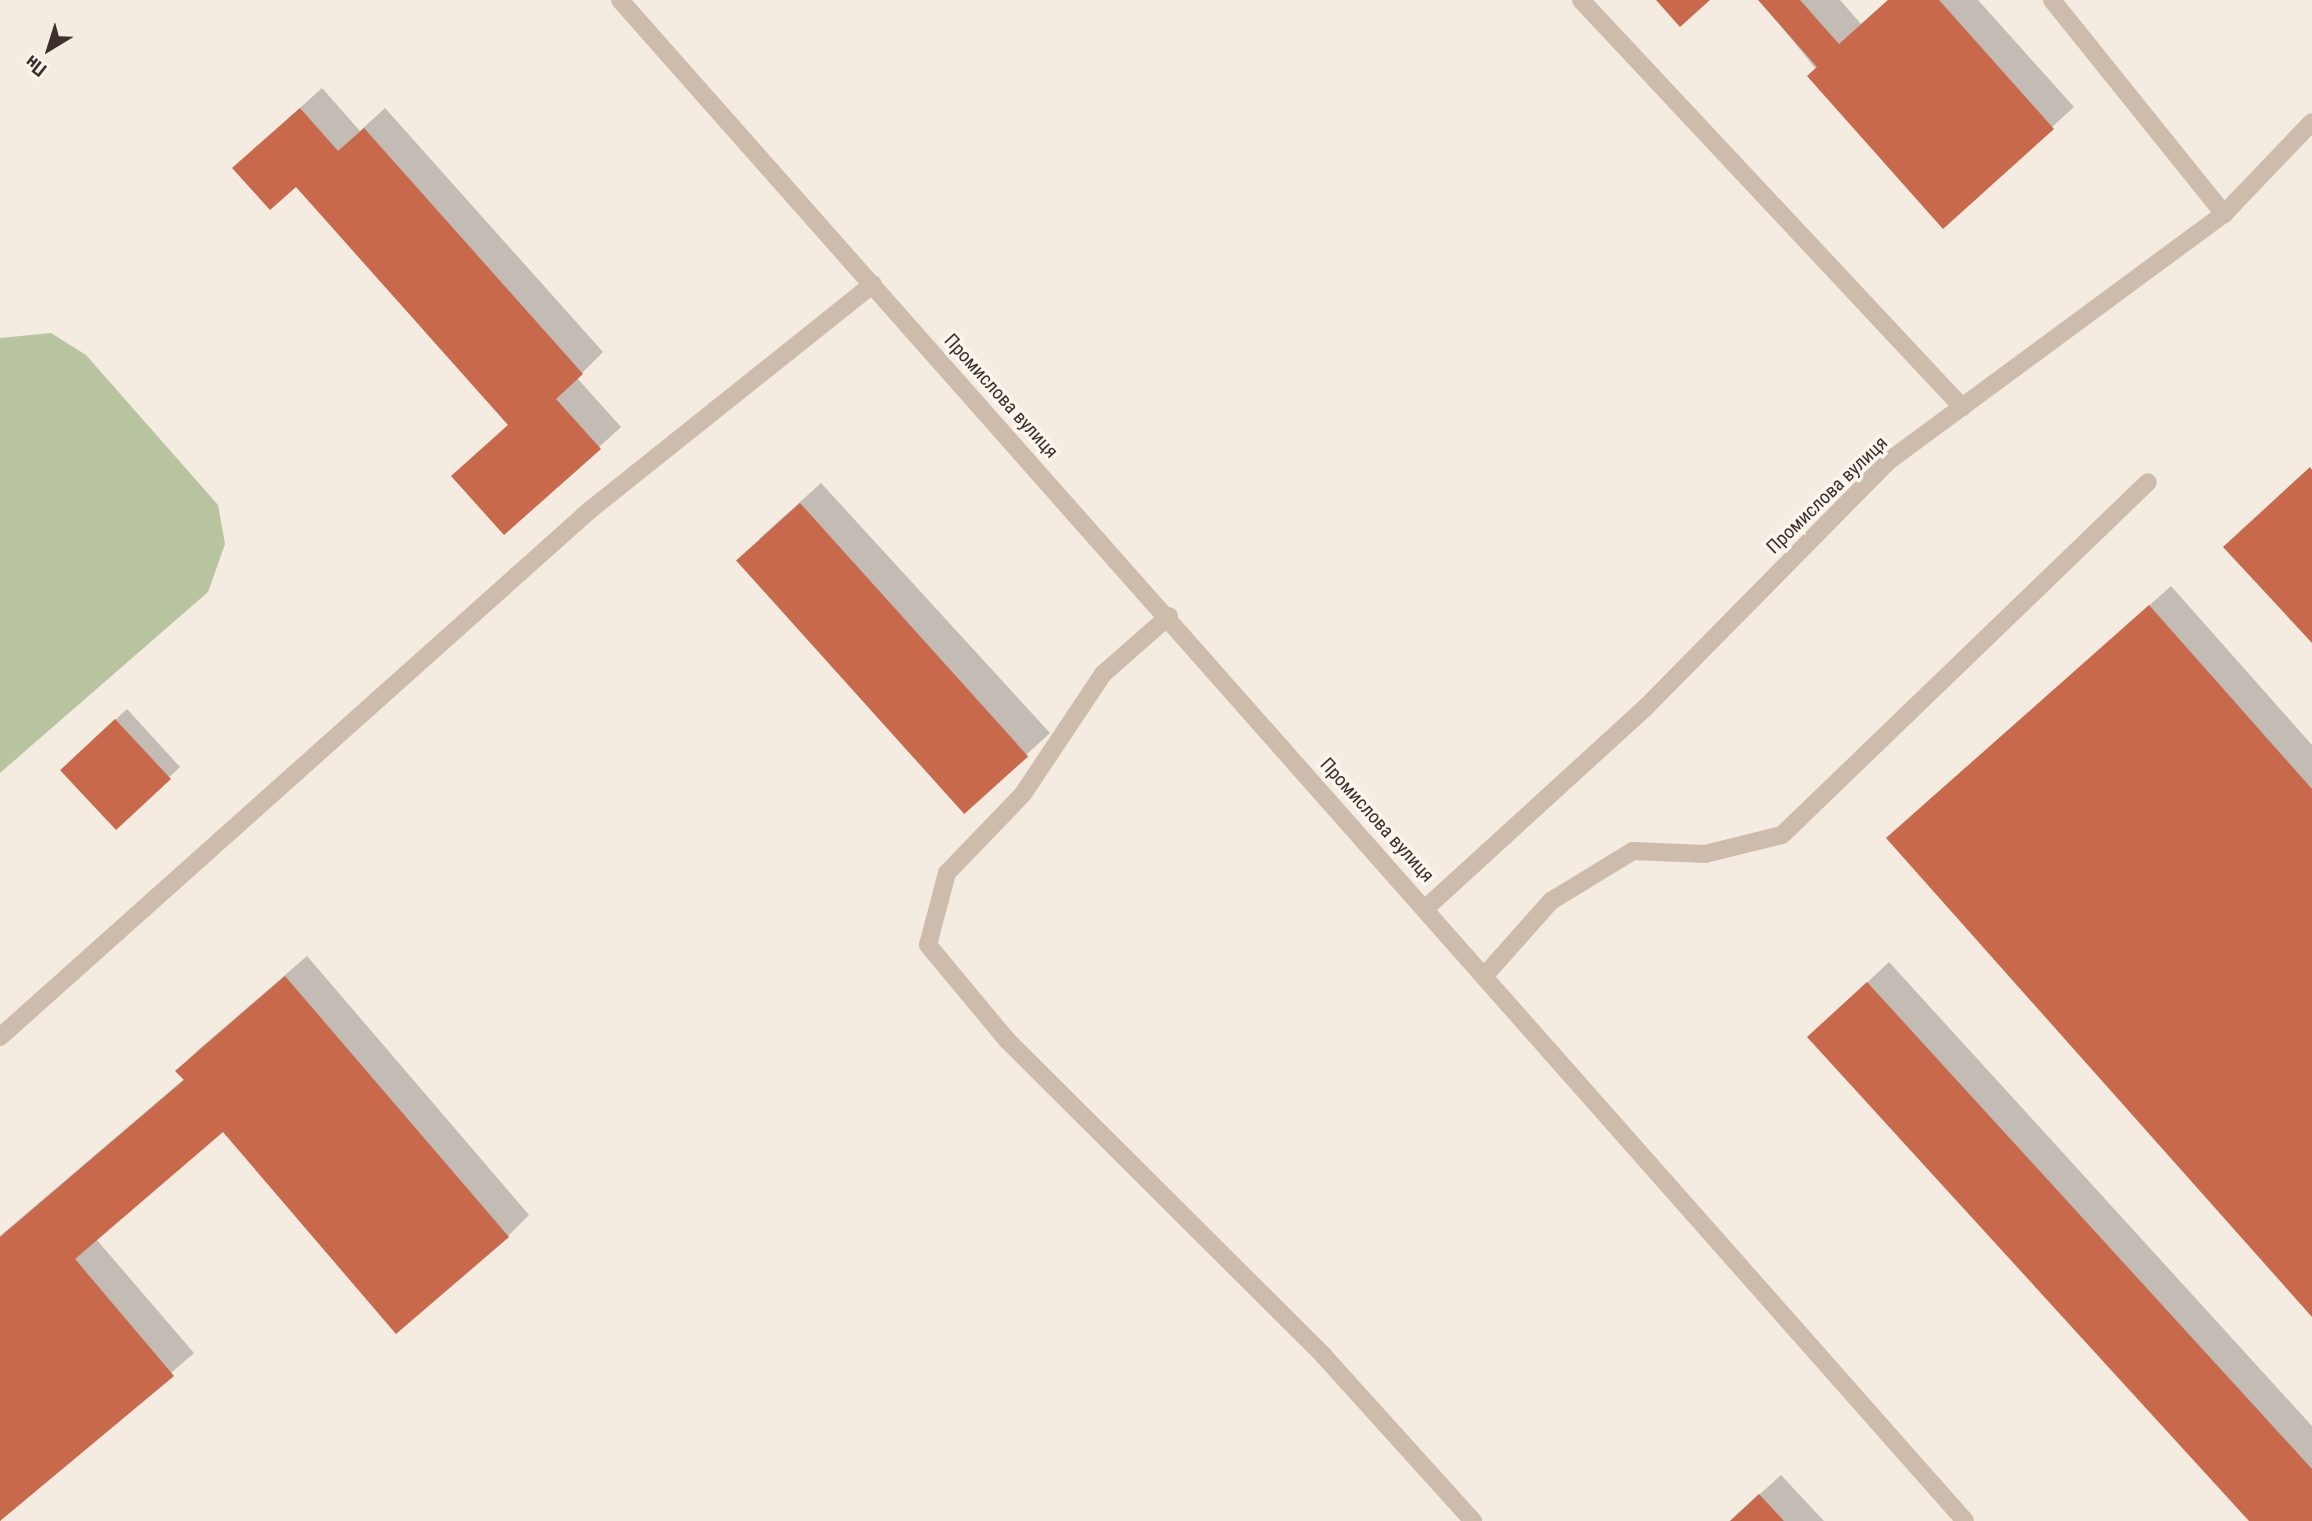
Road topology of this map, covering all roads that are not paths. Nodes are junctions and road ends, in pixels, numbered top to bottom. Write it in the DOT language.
graph roads {
  1 [pos="620,0"];
  2 [pos="1581,0"];
  3 [pos="2052,0"];
  4 [pos="2312,122"];
  5 [pos="2224,214"];
  6 [pos="873,284"];
  7 [pos="1962,407"];
  8 [pos="2148,482"];
  9 [pos="1169,616"];
  10 [pos="1427,906"];
  11 [pos="1486,974"];
  12 [pos="0,1037"];
  13 [pos="1473,1521"];
  14 [pos="1965,1521"];
  1 -- 6 [label="street, Промислова вулиця"];
  2 -- 7 [label="street"];
  3 -- 5 [label="street"];
  4 -- 5 [label="street, Промислова вулиця"];
  5 -- 7 [label="street, Промислова вулиця"];
  6 -- 9 [label="street, Промислова вулиця"];
  6 -- 12 [label="street"];
  7 -- 10 [label="street, Промислова вулиця"];
  8 -- 11 [label="street"];
  9 -- 10 [label="street, Промислова вулиця"];
  9 -- 13 [label="street"];
  10 -- 11 [label="street"];
  11 -- 14 [label="street"];
}
